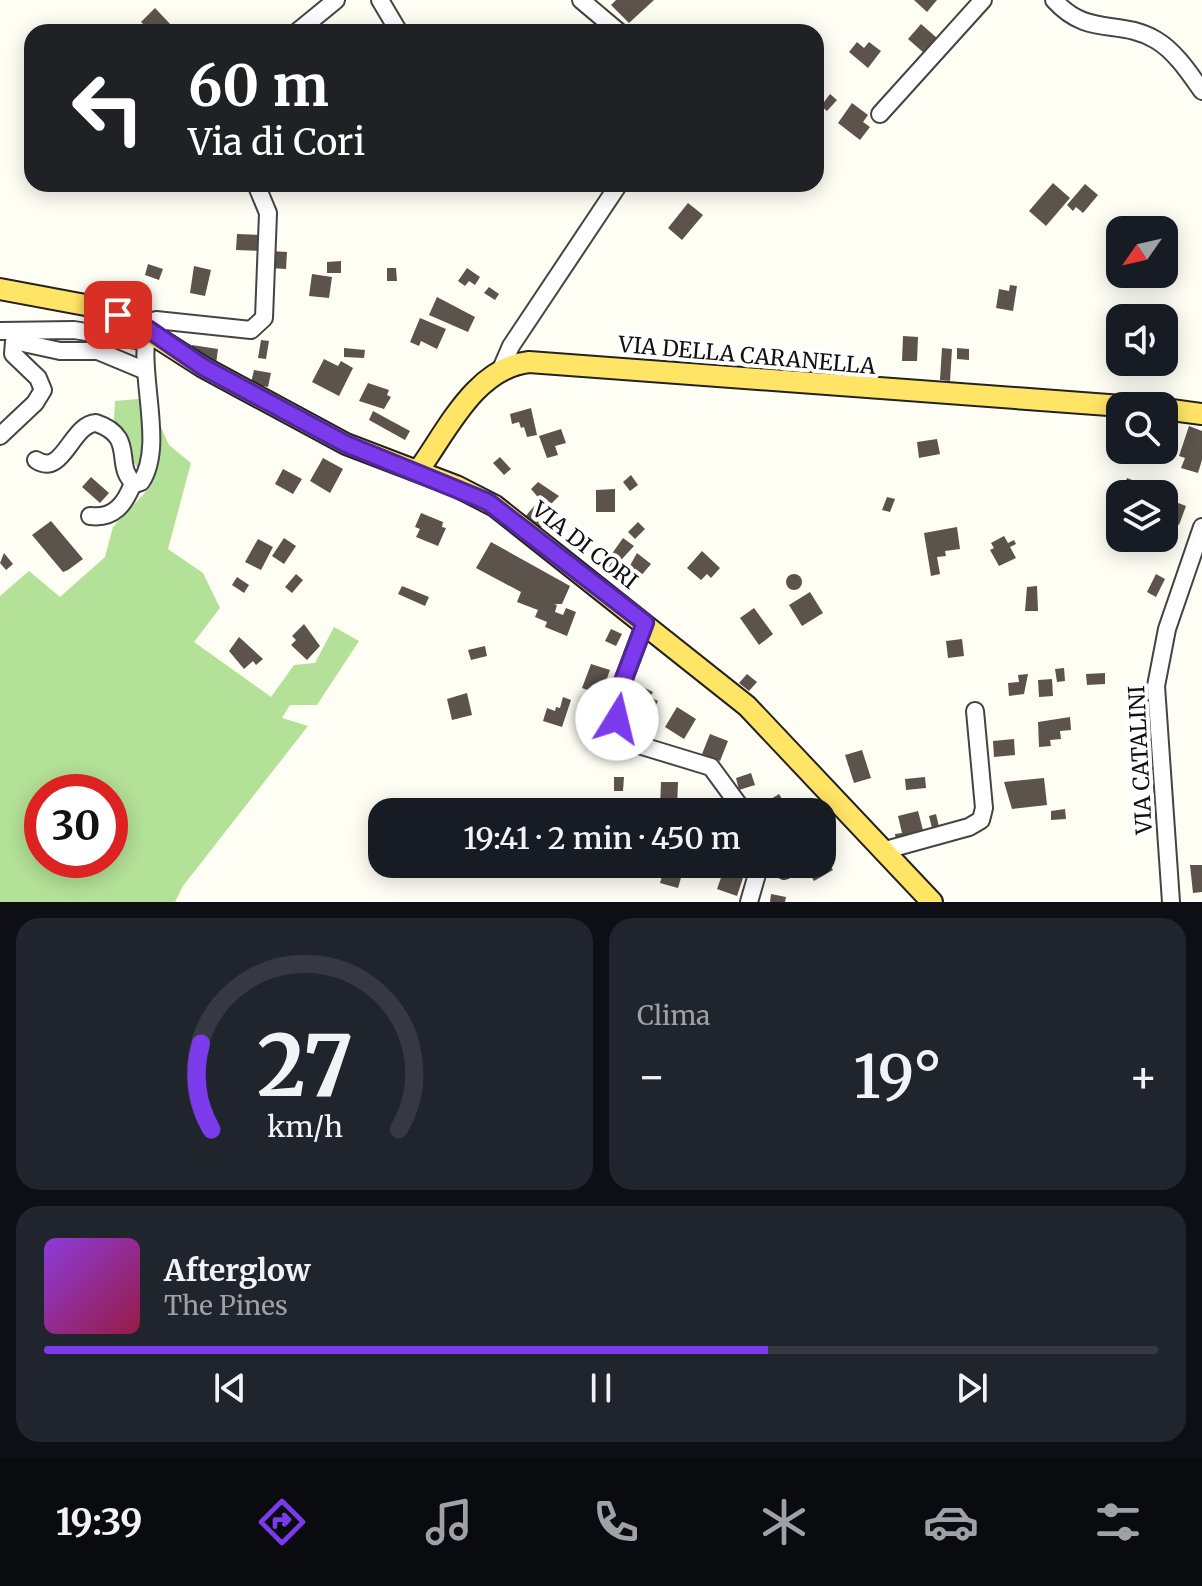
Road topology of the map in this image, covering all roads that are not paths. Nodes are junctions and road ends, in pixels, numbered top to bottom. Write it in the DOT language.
graph roads {
  1 [pos="336,0"];
  2 [pos="380,0"];
  3 [pos="581,0"];
  4 [pos="983,0"];
  5 [pos="1054,0"];
  6 [pos="307,24"];
  7 [pos="394,24"];
  8 [pos="610,24"];
  9 [pos="1202,91"];
  10 [pos="880,114"];
  11 [pos="261,192"];
  12 [pos="614,192"];
  13 [pos="0,289"];
  14 [pos="0,331"];
  15 [pos="148,336"];
  16 [pos="501,369"];
  17 [pos="146,371"];
  18 [pos="1106,405"];
  19 [pos="1178,411"];
  20 [pos="1202,414"];
  21 [pos="0,436"];
  22 [pos="36,460"];
  23 [pos="418,471"];
  24 [pos="133,483"];
  25 [pos="90,516"];
  26 [pos="1202,527"];
  27 [pos="645,623"];
  28 [pos="975,711"];
  29 [pos="734,798"];
  30 [pos="882,851"];
  31 [pos="756,878"];
  32 [pos="749,902"];
  33 [pos="932,902"];
  34 [pos="1171,902"];
  1 -- 6 [label="street"];
  2 -- 7 [label="street"];
  3 -- 8 [label="street"];
  4 -- 10 [label="street"];
  5 -- 9 [label="street"];
  11 -- 15 [label="street"];
  12 -- 16 [label="street"];
  13 -- 15 [label="main road, VIA DI CORI"];
  14 -- 15 [label="street"];
  15 -- 17 [label="street"];
  15 -- 23 [label="main road, VIA DI CORI"];
  16 -- 18 [label="main road, VIA DELLA CARANELLA"];
  16 -- 23 [label="main road"];
  17 -- 21 [label="street"];
  17 -- 24 [label="street"];
  19 -- 20 [label="main road"];
  22 -- 24 [label="street"];
  23 -- 27 [label="main road, VIA DI CORI"];
  24 -- 25 [label="street"];
  26 -- 34 [label="street, VIA CATALINI"];
  27 -- 29 [label="street"];
  27 -- 30 [label="main road, VIA DI CORI"];
  28 -- 30 [label="street"];
  30 -- 33 [label="main road, VIA DI CORI"];
  31 -- 32 [label="street"];
}
